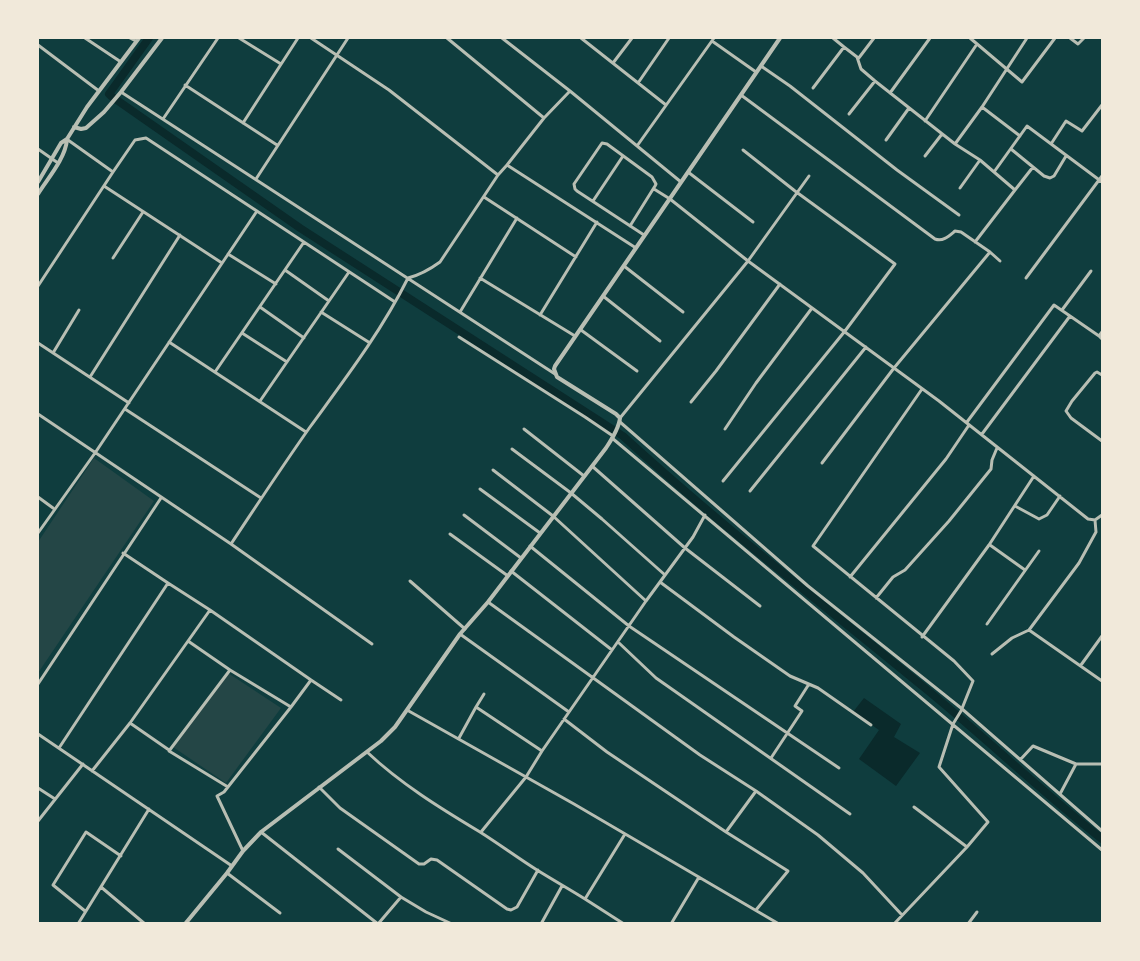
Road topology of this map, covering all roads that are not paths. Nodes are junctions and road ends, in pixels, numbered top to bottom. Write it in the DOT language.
graph roads {
  1 [pos="85,38"];
  2 [pos="130,38"];
  3 [pos="162,38"];
  4 [pos="218,38"];
  5 [pos="239,38"];
  6 [pos="298,38"];
  7 [pos="311,38"];
  8 [pos="348,38"];
  9 [pos="447,38"];
  10 [pos="502,38"];
  11 [pos="581,38"];
  12 [pos="589,38"];
  13 [pos="632,38"];
  14 [pos="669,38"];
  15 [pos="780,38"];
  16 [pos="833,38"];
  17 [pos="874,38"];
  18 [pos="930,38"];
  19 [pos="971,38"];
  20 [pos="1027,38"];
  21 [pos="1055,38"];
  22 [pos="1070,38"];
  23 [pos="1084,38"];
  24 [pos="137,39"];
  25 [pos="713,39"];
  26 [pos="586,42"];
  27 [pos="977,44"];
  28 [pos="38,45"];
  29 [pos="844,47"];
  30 [pos="337,54"];
  31 [pos="858,59"];
  32 [pos="121,62"];
  33 [pos="613,63"];
  34 [pos="281,64"];
  35 [pos="761,66"];
  36 [pos="1006,68"];
  37 [pos="756,72"];
  38 [pos="875,81"];
  39 [pos="638,83"];
  40 [pos="185,85"];
  41 [pos="813,88"];
  42 [pos="99,91"];
  43 [pos="570,91"];
  44 [pos="890,93"];
  45 [pos="119,94"];
  46 [pos="741,95"];
  47 [pos="666,105"];
  48 [pos="1102,105"];
  49 [pos="982,107"];
  50 [pos="909,108"];
  51 [pos="849,114"];
  52 [pos="544,118"];
  53 [pos="163,119"];
  54 [pos="926,121"];
  55 [pos="243,123"];
  56 [pos="74,127"];
  57 [pos="942,134"];
  58 [pos="1020,136"];
  59 [pos="67,139"];
  60 [pos="886,140"];
  61 [pos="955,144"];
  62 [pos="1051,144"];
  63 [pos="277,145"];
  64 [pos="637,146"];
  65 [pos="38,149"];
  66 [pos="1011,149"];
  67 [pos="743,150"];
  68 [pos="1066,155"];
  69 [pos="623,156"];
  70 [pos="925,156"];
  71 [pos="52,159"];
  72 [pos="980,160"];
  73 [pos="58,163"];
  74 [pos="507,165"];
  75 [pos="1033,167"];
  76 [pos="688,171"];
  77 [pos="994,171"];
  78 [pos="112,172"];
  79 [pos="498,175"];
  80 [pos="809,176"];
  81 [pos="256,179"];
  82 [pos="1102,179"];
  83 [pos="38,182"];
  84 [pos="681,182"];
  85 [pos="104,186"];
  86 [pos="960,188"];
  87 [pos="654,189"];
  88 [pos="1015,190"];
  89 [pos="798,192"];
  90 [pos="38,194"];
  91 [pos="484,197"];
  92 [pos="670,199"];
  93 [pos="592,201"];
  94 [pos="257,211"];
  95 [pos="143,212"];
  96 [pos="959,215"];
  97 [pos="517,218"];
  98 [pos="597,222"];
  99 [pos="753,222"];
  100 [pos="630,226"];
  101 [pos="180,235"];
  102 [pos="644,235"];
  103 [pos="304,242"];
  104 [pos="975,242"];
  105 [pos="636,248"];
  106 [pos="990,252"];
  107 [pos="228,254"];
  108 [pos="576,257"];
  109 [pos="113,258"];
  110 [pos="748,261"];
  111 [pos="1000,261"];
  112 [pos="222,262"];
  113 [pos="624,266"];
  114 [pos="285,270"];
  115 [pos="1091,271"];
  116 [pos="349,272"];
  117 [pos="408,278"];
  118 [pos="480,278"];
  119 [pos="1026,278"];
  120 [pos="276,284"];
  121 [pos="780,284"];
  122 [pos="38,286"];
  123 [pos="603,296"];
  124 [pos="329,301"];
  125 [pos="395,302"];
  126 [pos="260,307"];
  127 [pos="812,308"];
  128 [pos="79,310"];
  129 [pos="1062,310"];
  130 [pos="321,312"];
  131 [pos="460,312"];
  132 [pos="683,312"];
  133 [pos="540,315"];
  134 [pos="1070,316"];
  135 [pos="580,329"];
  136 [pos="845,332"];
  137 [pos="1102,332"];
  138 [pos="242,333"];
  139 [pos="575,336"];
  140 [pos="459,337"];
  141 [pos="304,338"];
  142 [pos="1101,338"];
  143 [pos="660,341"];
  144 [pos="170,342"];
  145 [pos="38,343"];
  146 [pos="370,344"];
  147 [pos="866,347"];
  148 [pos="53,353"];
  149 [pos="287,362"];
  150 [pos="894,368"];
  151 [pos="637,371"];
  152 [pos="215,372"];
  153 [pos="555,375"];
  154 [pos="1102,375"];
  155 [pos="90,377"];
  156 [pos="922,389"];
  157 [pos="260,401"];
  158 [pos="691,402"];
  159 [pos="129,403"];
  160 [pos="125,409"];
  161 [pos="38,414"];
  162 [pos="620,421"];
  163 [pos="968,423"];
  164 [pos="524,429"];
  165 [pos="726,429"];
  166 [pos="306,432"];
  167 [pos="982,434"];
  168 [pos="613,436"];
  169 [pos="1102,441"];
  170 [pos="998,447"];
  171 [pos="512,449"];
  172 [pos="95,453"];
  173 [pos="822,463"];
  174 [pos="592,466"];
  175 [pos="493,470"];
  176 [pos="584,476"];
  177 [pos="1034,476"];
  178 [pos="723,481"];
  179 [pos="480,489"];
  180 [pos="750,491"];
  181 [pos="571,493"];
  182 [pos="1060,496"];
  183 [pos="38,497"];
  184 [pos="161,498"];
  185 [pos="262,498"];
  186 [pos="1015,506"];
  187 [pos="54,508"];
  188 [pos="464,515"];
  189 [pos="705,515"];
  190 [pos="1102,515"];
  191 [pos="553,516"];
  192 [pos="1095,520"];
  193 [pos="38,533"];
  194 [pos="540,533"];
  195 [pos="450,534"];
  196 [pos="231,544"];
  197 [pos="989,545"];
  198 [pos="530,546"];
  199 [pos="685,548"];
  200 [pos="1039,550"];
  201 [pos="123,553"];
  202 [pos="521,558"];
  203 [pos="1024,570"];
  204 [pos="512,571"];
  205 [pos="665,575"];
  206 [pos="508,576"];
  207 [pos="850,577"];
  208 [pos="410,581"];
  209 [pos="660,582"];
  210 [pos="168,583"];
  211 [pos="876,598"];
  212 [pos="646,600"];
  213 [pos="488,602"];
  214 [pos="760,606"];
  215 [pos="210,610"];
  216 [pos="987,624"];
  217 [pos="629,626"];
  218 [pos="465,629"];
  219 [pos="1029,630"];
  220 [pos="460,634"];
  221 [pos="1102,636"];
  222 [pos="922,637"];
  223 [pos="188,641"];
  224 [pos="618,642"];
  225 [pos="372,644"];
  226 [pos="612,650"];
  227 [pos="993,654"];
  228 [pos="1081,665"];
  229 [pos="230,670"];
  230 [pos="593,678"];
  231 [pos="311,680"];
  232 [pos="1102,681"];
  233 [pos="38,684"];
  234 [pos="809,684"];
  235 [pos="484,694"];
  236 [pos="341,700"];
  237 [pos="291,707"];
  238 [pos="476,707"];
  239 [pos="407,710"];
  240 [pos="961,710"];
  241 [pos="569,712"];
  242 [pos="564,719"];
  243 [pos="954,722"];
  244 [pos="130,723"];
  245 [pos="871,725"];
  246 [pos="788,733"];
  247 [pos="38,734"];
  248 [pos="459,738"];
  249 [pos="59,748"];
  250 [pos="169,750"];
  251 [pos="542,751"];
  252 [pos="367,752"];
  253 [pos="771,758"];
  254 [pos="1020,760"];
  255 [pos="83,764"];
  256 [pos="1076,764"];
  257 [pos="1102,764"];
  258 [pos="839,768"];
  259 [pos="92,771"];
  260 [pos="526,777"];
  261 [pos="228,787"];
  262 [pos="319,787"];
  263 [pos="38,788"];
  264 [pos="756,791"];
  265 [pos="1060,794"];
  266 [pos="55,799"];
  267 [pos="914,807"];
  268 [pos="149,809"];
  269 [pos="850,814"];
  270 [pos="38,820"];
  271 [pos="1102,831"];
  272 [pos="261,832"];
  273 [pos="481,832"];
  274 [pos="726,832"];
  275 [pos="625,834"];
  276 [pos="967,847"];
  277 [pos="338,849"];
  278 [pos="1102,849"];
  279 [pos="243,851"];
  280 [pos="121,856"];
  281 [pos="232,866"];
  282 [pos="538,870"];
  283 [pos="227,873"];
  284 [pos="699,877"];
  285 [pos="563,885"];
  286 [pos="101,887"];
  287 [pos="401,897"];
  288 [pos="585,899"];
  289 [pos="85,910"];
  290 [pos="756,910"];
  291 [pos="976,912"];
  292 [pos="280,913"];
  293 [pos="902,915"];
  294 [pos="78,924"];
  295 [pos="145,924"];
  296 [pos="184,924"];
  297 [pos="452,924"];
  298 [pos="541,924"];
  299 [pos="624,924"];
  300 [pos="671,924"];
  301 [pos="779,924"];
  302 [pos="894,924"];
  303 [pos="968,924"];
  1 -- 32 [label="street"];
  2 -- 24 [label="street"];
  3 -- 45 [label="street"];
  4 -- 40 [label="street"];
  5 -- 34 [label="street"];
  6 -- 34 [label="street"];
  7 -- 30 [label="street"];
  8 -- 30 [label="street"];
  9 -- 52 [label="street"];
  10 -- 43 [label="street"];
  11 -- 26 [label="street"];
  12 -- 26 [label="street"];
  13 -- 33 [label="street"];
  14 -- 39 [label="street"];
  15 -- 35 [label="street"];
  16 -- 29 [label="street"];
  17 -- 31 [label="street"];
  18 -- 44 [label="street"];
  19 -- 27 [label="street"];
  20 -- 36 [label="street"];
  21 -- 36 [label="street"];
  22 -- 23 [label="street"];
  24 -- 32 [label="street"];
  25 -- 37 [label="street"];
  25 -- 47 [label="street"];
  26 -- 33 [label="street"];
  27 -- 36 [label="street"];
  27 -- 54 [label="street"];
  28 -- 42 [label="street"];
  29 -- 31 [label="street"];
  29 -- 41 [label="street"];
  30 -- 63 [label="street"];
  30 -- 79 [label="street"];
  31 -- 38 [label="street"];
  32 -- 42 [label="street"];
  33 -- 39 [label="street"];
  34 -- 55 [label="street"];
  35 -- 37 [label="street"];
  35 -- 96 [label="street"];
  36 -- 49 [label="street"];
  37 -- 46 [label="street"];
  38 -- 44 [label="street"];
  38 -- 51 [label="street"];
  39 -- 47 [label="street"];
  40 -- 53 [label="street"];
  40 -- 55 [label="street"];
  42 -- 56 [label="street"];
  43 -- 52 [label="street"];
  43 -- 64 [label="street"];
  44 -- 50 [label="street"];
  45 -- 53 [label="street"];
  45 -- 56 [label="street"];
  46 -- 76 [label="street"];
  46 -- 104 [label="street"];
  47 -- 64 [label="street"];
  48 -- 62 [label="street"];
  49 -- 58 [label="street"];
  49 -- 61 [label="street"];
  50 -- 54 [label="street"];
  50 -- 60 [label="street"];
  52 -- 74 [label="street"];
  53 -- 81 [label="street"];
  54 -- 57 [label="street"];
  55 -- 63 [label="street"];
  56 -- 59 [label="street"];
  57 -- 61 [label="street"];
  57 -- 70 [label="street"];
  58 -- 62 [label="street"];
  58 -- 66 [label="street"];
  59 -- 71 [label="street"];
  59 -- 73 [label="street"];
  59 -- 78 [label="street"];
  61 -- 72 [label="street"];
  62 -- 68 [label="street"];
  63 -- 81 [label="street"];
  64 -- 84 [label="street"];
  65 -- 71 [label="street"];
  66 -- 75 [label="street"];
  66 -- 77 [label="street"];
  67 -- 89 [label="street"];
  68 -- 75 [label="street"];
  68 -- 82 [label="street"];
  69 -- 87 [label="street"];
  69 -- 93 [label="street"];
  69 -- 93 [label="street"];
  71 -- 73 [label="street"];
  71 -- 83 [label="street"];
  72 -- 77 [label="street"];
  72 -- 86 [label="street"];
  73 -- 90 [label="street"];
  74 -- 79 [label="street"];
  74 -- 98 [label="street"];
  75 -- 88 [label="street"];
  76 -- 84 [label="street"];
  76 -- 99 [label="street"];
  77 -- 88 [label="street"];
  78 -- 85 [label="street"];
  78 -- 94 [label="street"];
  79 -- 91 [label="street"];
  80 -- 89 [label="street"];
  81 -- 117 [label="street"];
  82 -- 119 [label="street"];
  84 -- 92 [label="street"];
  85 -- 95 [label="street"];
  85 -- 122 [label="street"];
  87 -- 92 [label="street"];
  87 -- 100 [label="street"];
  88 -- 104 [label="street"];
  89 -- 110 [label="street"];
  89 -- 136 [label="street"];
  91 -- 97 [label="street"];
  91 -- 117 [label="street"];
  92 -- 102 [label="street"];
  92 -- 110 [label="street"];
  93 -- 100 [label="street"];
  94 -- 103 [label="street"];
  94 -- 107 [label="street"];
  95 -- 101 [label="street"];
  95 -- 109 [label="street"];
  97 -- 108 [label="street"];
  97 -- 118 [label="street"];
  98 -- 105 [label="street"];
  98 -- 108 [label="street"];
  100 -- 102 [label="street"];
  101 -- 112 [label="street"];
  101 -- 155 [label="street"];
  102 -- 105 [label="street"];
  103 -- 114 [label="street"];
  103 -- 116 [label="street"];
  104 -- 106 [label="street"];
  105 -- 113 [label="street"];
  106 -- 111 [label="street"];
  106 -- 150 [label="street"];
  107 -- 112 [label="street"];
  107 -- 120 [label="street"];
  108 -- 133 [label="street"];
  110 -- 121 [label="street"];
  110 -- 162 [label="street"];
  112 -- 144 [label="street"];
  113 -- 123 [label="street"];
  113 -- 132 [label="street"];
  114 -- 120 [label="street"];
  114 -- 124 [label="street"];
  115 -- 129 [label="street"];
  116 -- 124 [label="street"];
  116 -- 125 [label="street"];
  117 -- 125 [label="street"];
  117 -- 131 [label="street"];
  118 -- 131 [label="street"];
  118 -- 133 [label="street"];
  120 -- 126 [label="street"];
  121 -- 127 [label="street"];
  121 -- 158 [label="street"];
  123 -- 135 [label="street"];
  123 -- 143 [label="street"];
  124 -- 130 [label="street"];
  125 -- 146 [label="street"];
  126 -- 138 [label="street"];
  126 -- 141 [label="street"];
  127 -- 136 [label="street"];
  127 -- 165 [label="street"];
  128 -- 148 [label="street"];
  129 -- 134 [label="street"];
  129 -- 163 [label="street"];
  130 -- 141 [label="street"];
  130 -- 146 [label="street"];
  131 -- 153 [label="street"];
  133 -- 139 [label="street"];
  134 -- 142 [label="street"];
  134 -- 167 [label="street"];
  135 -- 139 [label="street"];
  135 -- 151 [label="street"];
  136 -- 147 [label="street"];
  136 -- 178 [label="street"];
  137 -- 142 [label="street"];
  138 -- 149 [label="street"];
  138 -- 152 [label="street"];
  139 -- 153 [label="street"];
  140 -- 168 [label="street"];
  141 -- 149 [label="street"];
  144 -- 152 [label="street"];
  144 -- 159 [label="street"];
  145 -- 148 [label="street"];
  146 -- 166 [label="street"];
  147 -- 150 [label="street"];
  147 -- 180 [label="street"];
  148 -- 155 [label="street"];
  149 -- 157 [label="street"];
  150 -- 156 [label="street"];
  150 -- 173 [label="street"];
  152 -- 157 [label="street"];
  153 -- 162 [label="street"];
  154 -- 169 [label="street"];
  155 -- 159 [label="street"];
  156 -- 163 [label="street"];
  156 -- 207 [label="street"];
  157 -- 166 [label="street"];
  159 -- 160 [label="street"];
  160 -- 172 [label="street"];
  160 -- 185 [label="street"];
  161 -- 172 [label="street"];
  162 -- 168 [label="street"];
  162 -- 240 [label="street"];
  163 -- 167 [label="street"];
  163 -- 207 [label="street"];
  164 -- 176 [label="street"];
  166 -- 185 [label="street"];
  167 -- 170 [label="street"];
  168 -- 174 [label="street"];
  168 -- 189 [label="street"];
  170 -- 177 [label="street"];
  170 -- 211 [label="street"];
  171 -- 181 [label="street"];
  172 -- 184 [label="street"];
  172 -- 187 [label="street"];
  174 -- 176 [label="street"];
  174 -- 199 [label="street"];
  175 -- 191 [label="street"];
  176 -- 181 [label="street"];
  177 -- 182 [label="street"];
  177 -- 186 [label="street"];
  179 -- 194 [label="street"];
  181 -- 191 [label="street"];
  181 -- 205 [label="street"];
  182 -- 186 [label="street"];
  182 -- 192 [label="street"];
  183 -- 187 [label="street"];
  184 -- 196 [label="street"];
  184 -- 201 [label="street"];
  185 -- 196 [label="street"];
  186 -- 197 [label="street"];
  187 -- 193 [label="street"];
  188 -- 202 [label="street"];
  189 -- 199 [label="street"];
  189 -- 243 [label="street"];
  190 -- 192 [label="street"];
  191 -- 194 [label="street"];
  191 -- 212 [label="street"];
  192 -- 219 [label="street"];
  194 -- 198 [label="street"];
  195 -- 206 [label="street"];
  196 -- 225 [label="street"];
  197 -- 203 [label="street"];
  197 -- 222 [label="street"];
  198 -- 202 [label="street"];
  198 -- 217 [label="street"];
  199 -- 205 [label="street"];
  199 -- 214 [label="street"];
  200 -- 203 [label="street"];
  201 -- 210 [label="street"];
  201 -- 233 [label="street"];
  202 -- 204 [label="street"];
  203 -- 216 [label="street"];
  204 -- 206 [label="street"];
  204 -- 226 [label="street"];
  205 -- 209 [label="street"];
  206 -- 213 [label="street"];
  207 -- 211 [label="street"];
  208 -- 218 [label="street"];
  209 -- 212 [label="street"];
  209 -- 234 [label="street"];
  210 -- 215 [label="street"];
  210 -- 249 [label="street"];
  211 -- 222 [label="street"];
  212 -- 217 [label="street"];
  213 -- 218 [label="street"];
  213 -- 230 [label="street"];
  215 -- 223 [label="street"];
  215 -- 231 [label="street"];
  217 -- 224 [label="street"];
  217 -- 246 [label="street"];
  218 -- 220 [label="street"];
  219 -- 227 [label="street"];
  219 -- 228 [label="street"];
  220 -- 239 [label="street"];
  220 -- 241 [label="street"];
  221 -- 228 [label="street"];
  222 -- 240 [label="street"];
  223 -- 229 [label="street"];
  223 -- 244 [label="street"];
  224 -- 226 [label="street"];
  224 -- 253 [label="street"];
  226 -- 230 [label="street"];
  228 -- 232 [label="street"];
  229 -- 237 [label="street"];
  229 -- 250 [label="street"];
  230 -- 241 [label="street"];
  230 -- 264 [label="street"];
  231 -- 236 [label="street"];
  231 -- 237 [label="street"];
  234 -- 245 [label="street"];
  234 -- 246 [label="street"];
  235 -- 238 [label="street"];
  237 -- 261 [label="street"];
  238 -- 248 [label="street"];
  238 -- 251 [label="street"];
  239 -- 248 [label="street"];
  239 -- 252 [label="street"];
  240 -- 243 [label="street"];
  240 -- 254 [label="street"];
  241 -- 242 [label="street"];
  242 -- 251 [label="street"];
  242 -- 274 [label="street"];
  243 -- 276 [label="street"];
  243 -- 278 [label="street"];
  244 -- 250 [label="street"];
  244 -- 259 [label="street"];
  246 -- 253 [label="street"];
  246 -- 258 [label="street"];
  247 -- 249 [label="street"];
  248 -- 260 [label="street"];
  249 -- 255 [label="street"];
  250 -- 261 [label="street"];
  251 -- 260 [label="street"];
  252 -- 262 [label="street"];
  252 -- 273 [label="street"];
  253 -- 269 [label="street"];
  254 -- 256 [label="street"];
  254 -- 265 [label="street"];
  255 -- 259 [label="street"];
  255 -- 266 [label="street"];
  256 -- 257 [label="street"];
  256 -- 265 [label="street"];
  259 -- 268 [label="street"];
  260 -- 273 [label="street"];
  260 -- 275 [label="street"];
  261 -- 279 [label="street"];
  262 -- 272 [label="street"];
  262 -- 282 [label="street"];
  263 -- 266 [label="street"];
  264 -- 274 [label="street"];
  264 -- 293 [label="street"];
  265 -- 271 [label="street"];
  266 -- 270 [label="street"];
  267 -- 276 [label="street"];
  268 -- 280 [label="street"];
  268 -- 281 [label="street"];
  272 -- 279 [label="street"];
  272 -- 287 [label="street"];
  273 -- 282 [label="street"];
  274 -- 290 [label="street"];
  275 -- 284 [label="street"];
  275 -- 288 [label="street"];
  276 -- 293 [label="street"];
  277 -- 287 [label="street"];
  279 -- 281 [label="street"];
  280 -- 286 [label="street"];
  280 -- 289 [label="street"];
  281 -- 283 [label="street"];
  282 -- 285 [label="street"];
  283 -- 292 [label="street"];
  283 -- 296 [label="street"];
  284 -- 290 [label="street"];
  284 -- 300 [label="street"];
  285 -- 288 [label="street"];
  285 -- 298 [label="street"];
  286 -- 289 [label="street"];
  286 -- 295 [label="street"];
  287 -- 297 [label="street"];
  288 -- 299 [label="street"];
  289 -- 294 [label="street"];
  290 -- 301 [label="street"];
  291 -- 303 [label="street"];
  293 -- 302 [label="street"];
}
